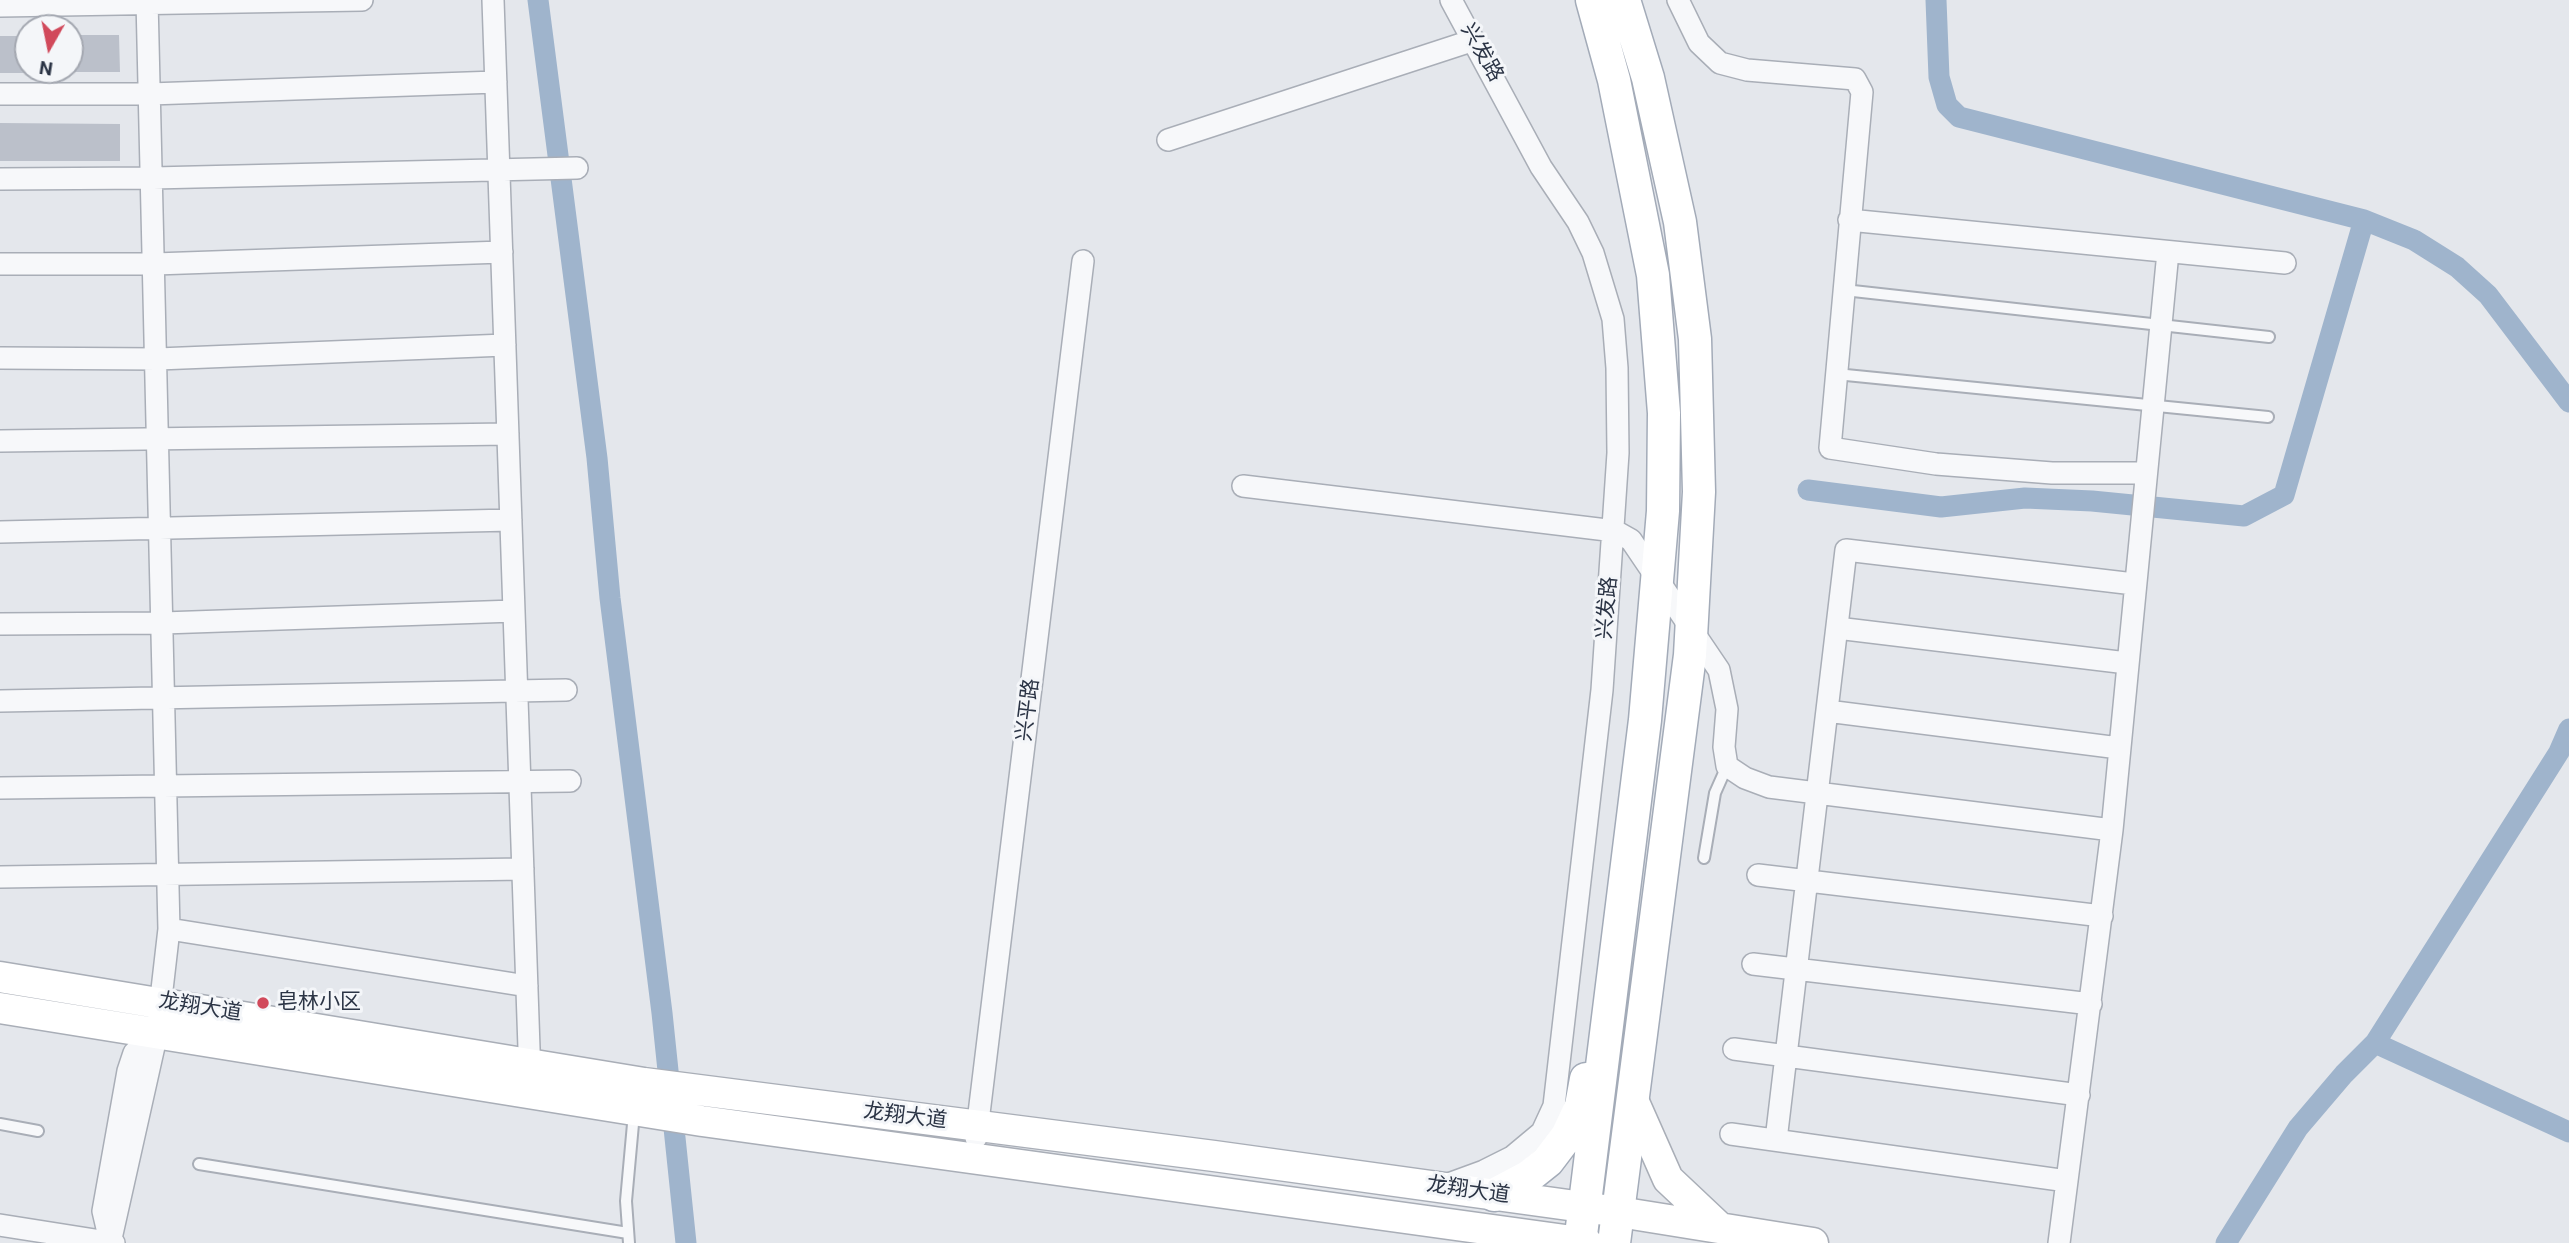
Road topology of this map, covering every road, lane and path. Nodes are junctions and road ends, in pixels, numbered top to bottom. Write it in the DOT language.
graph roads {
  1 [pos="362,0"];
  2 [pos="493,0"];
  3 [pos="1451,0"];
  4 [pos="1592,0"];
  5 [pos="1624,0"];
  6 [pos="1678,0"];
  7 [pos="148,3"];
  8 [pos="0,6"];
  9 [pos="1474,40"];
  10 [pos="496,82"];
  11 [pos="0,94"];
  12 [pos="150,94"];
  13 [pos="1168,140"];
  14 [pos="577,168"];
  15 [pos="499,170"];
  16 [pos="0,178"];
  17 [pos="153,178"];
  18 [pos="1849,220"];
  19 [pos="502,252"];
  20 [pos="2168,252"];
  21 [pos="1083,261"];
  22 [pos="2285,263"];
  23 [pos="0,264"];
  24 [pos="155,264"];
  25 [pos="1844,290"];
  26 [pos="2160,325"];
  27 [pos="2269,337"];
  28 [pos="505,345"];
  29 [pos="0,358"];
  30 [pos="158,359"];
  31 [pos="1836,374"];
  32 [pos="2152,405"];
  33 [pos="2268,417"];
  34 [pos="508,434"];
  35 [pos="160,439"];
  36 [pos="0,441"];
  37 [pos="2145,477"];
  38 [pos="1243,486"];
  39 [pos="511,520"];
  40 [pos="161,528"];
  41 [pos="0,531"];
  42 [pos="1615,531"];
  43 [pos="1657,578"];
  44 [pos="2134,584"];
  45 [pos="514,611"];
  46 [pos="163,622"];
  47 [pos="0,624"];
  48 [pos="1691,626"];
  49 [pos="1837,628"];
  50 [pos="2127,663"];
  51 [pos="566,690"];
  52 [pos="517,691"];
  53 [pos="165,698"];
  54 [pos="0,701"];
  55 [pos="1826,712"];
  56 [pos="2119,748"];
  57 [pos="1727,766"];
  58 [pos="520,781"];
  59 [pos="570,781"];
  60 [pos="166,786"];
  61 [pos="0,788"];
  62 [pos="1817,793"];
  63 [pos="2112,830"];
  64 [pos="1704,858"];
  65 [pos="523,869"];
  66 [pos="168,875"];
  67 [pos="1758,875"];
  68 [pos="0,877"];
  69 [pos="1807,882"];
  70 [pos="2102,916"];
  71 [pos="169,929"];
  72 [pos="1620,932"];
  73 [pos="1753,964"];
  74 [pos="1796,969"];
  75 [pos="0,977"];
  76 [pos="527,986"];
  77 [pos="162,1002"];
  78 [pos="2091,1004"];
  79 [pos="0,1008"];
  80 [pos="157,1033"];
  81 [pos="1734,1049"];
  82 [pos="1786,1056"];
  83 [pos="531,1079"];
  84 [pos="2079,1096"];
  85 [pos="1633,1100"];
  86 [pos="643,1102"];
  87 [pos="0,1124"];
  88 [pos="978,1126"];
  89 [pos="37,1131"];
  90 [pos="1731,1133"];
  91 [pos="1776,1140"];
  92 [pos="974,1158"];
  93 [pos="199,1164"];
  94 [pos="2067,1181"];
  95 [pos="1438,1187"];
  96 [pos="1494,1195"];
  97 [pos="1585,1208"];
  98 [pos="1619,1212"];
  99 [pos="0,1225"];
  100 [pos="1720,1228"];
  101 [pos="1509,1237"];
  102 [pos="628,1238"];
  103 [pos="112,1243"];
  104 [pos="1582,1243"];
  105 [pos="1614,1243"];
  106 [pos="1813,1243"];
  107 [pos="2059,1243"];
  1 -- 7 [label="street"];
  2 -- 10 [label="street"];
  3 -- 9 [label="street, 兴发路"];
  4 -- 43 [label="main road"];
  5 -- 48 [label="main road"];
  6 -- 18 [label="street"];
  7 -- 8 [label="street"];
  7 -- 12 [label="street"];
  9 -- 13 [label="street"];
  9 -- 42 [label="street, 兴发路"];
  10 -- 12 [label="street"];
  10 -- 15 [label="street"];
  11 -- 12 [label="street"];
  12 -- 17 [label="street"];
  14 -- 15 [label="street"];
  15 -- 17 [label="street"];
  15 -- 19 [label="street"];
  16 -- 17 [label="street"];
  17 -- 24 [label="street"];
  18 -- 20 [label="street"];
  18 -- 25 [label="street"];
  19 -- 24 [label="street"];
  19 -- 28 [label="street"];
  20 -- 22 [label="street"];
  20 -- 26 [label="street"];
  21 -- 88 [label="street, 兴平路"];
  23 -- 24 [label="street"];
  24 -- 30 [label="street"];
  25 -- 26 [label="lane"];
  25 -- 31 [label="street"];
  26 -- 27 [label="lane"];
  26 -- 32 [label="street"];
  28 -- 30 [label="street"];
  28 -- 34 [label="street"];
  29 -- 30 [label="street"];
  30 -- 35 [label="street"];
  31 -- 32 [label="lane"];
  31 -- 37 [label="street"];
  32 -- 33 [label="lane"];
  32 -- 37 [label="street"];
  34 -- 35 [label="street"];
  34 -- 39 [label="street"];
  35 -- 36 [label="street"];
  35 -- 40 [label="street"];
  37 -- 44 [label="street"];
  38 -- 42 [label="street"];
  39 -- 40 [label="street"];
  39 -- 45 [label="street"];
  40 -- 41 [label="street"];
  40 -- 46 [label="street"];
  42 -- 43 [label="street"];
  42 -- 95 [label="street, 兴发路"];
  43 -- 48 [label="street"];
  43 -- 72 [label="main road"];
  44 -- 49 [label="street"];
  44 -- 50 [label="street"];
  45 -- 46 [label="street"];
  45 -- 52 [label="street"];
  46 -- 47 [label="street"];
  46 -- 53 [label="street"];
  48 -- 57 [label="street"];
  48 -- 85 [label="main road"];
  49 -- 50 [label="street"];
  49 -- 55 [label="street"];
  50 -- 56 [label="street"];
  51 -- 52 [label="street"];
  52 -- 53 [label="street"];
  52 -- 58 [label="street"];
  53 -- 54 [label="street"];
  53 -- 60 [label="street"];
  55 -- 56 [label="street"];
  55 -- 62 [label="street"];
  56 -- 63 [label="street"];
  57 -- 62 [label="street"];
  57 -- 64 [label="lane"];
  58 -- 59 [label="street"];
  58 -- 60 [label="street"];
  58 -- 65 [label="street"];
  60 -- 61 [label="street"];
  60 -- 66 [label="street"];
  62 -- 63 [label="street"];
  62 -- 69 [label="street"];
  63 -- 70 [label="street"];
  65 -- 66 [label="street"];
  65 -- 76 [label="street"];
  66 -- 68 [label="street"];
  66 -- 71 [label="street"];
  67 -- 69 [label="street"];
  69 -- 70 [label="street"];
  69 -- 74 [label="street"];
  70 -- 78 [label="street"];
  71 -- 76 [label="street"];
  71 -- 77 [label="street"];
  72 -- 96 [label="main road"];
  72 -- 97 [label="main road"];
  73 -- 74 [label="street"];
  74 -- 78 [label="street"];
  74 -- 82 [label="street"];
  75 -- 77 [label="main road, 龙翔大道"];
  76 -- 83 [label="street"];
  77 -- 80 [label="street"];
  77 -- 83 [label="main road, 龙翔大道"];
  78 -- 84 [label="street"];
  79 -- 80 [label="main road, 龙翔大道"];
  80 -- 83 [label="main road, 龙翔大道"];
  80 -- 103 [label="street"];
  81 -- 82 [label="street"];
  82 -- 84 [label="street"];
  82 -- 91 [label="street"];
  83 -- 86 [label="main road, 龙翔大道"];
  84 -- 94 [label="street"];
  85 -- 98 [label="main road"];
  85 -- 100 [label="main road"];
  86 -- 88 [label="main road, 龙翔大道"];
  86 -- 92 [label="main road, 龙翔大道"];
  86 -- 102 [label="lane"];
  87 -- 89 [label="lane"];
  88 -- 92 [label="street, 兴平路"];
  88 -- 95 [label="main road, 龙翔大道"];
  90 -- 91 [label="street"];
  91 -- 94 [label="street"];
  92 -- 101 [label="main road, 龙翔大道"];
  93 -- 102 [label="lane"];
  94 -- 107 [label="street"];
  95 -- 96 [label="main road, 龙翔大道"];
  96 -- 97 [label="main road, 龙翔大道"];
  97 -- 98 [label="main road, 龙翔大道"];
  97 -- 104 [label="main road"];
  98 -- 100 [label="main road, 龙翔大道"];
  98 -- 105 [label="main road"];
  99 -- 103 [label="street"];
  100 -- 106 [label="main road, 龙翔大道"];
  101 -- 104 [label="main road, 龙翔大道"];
}
